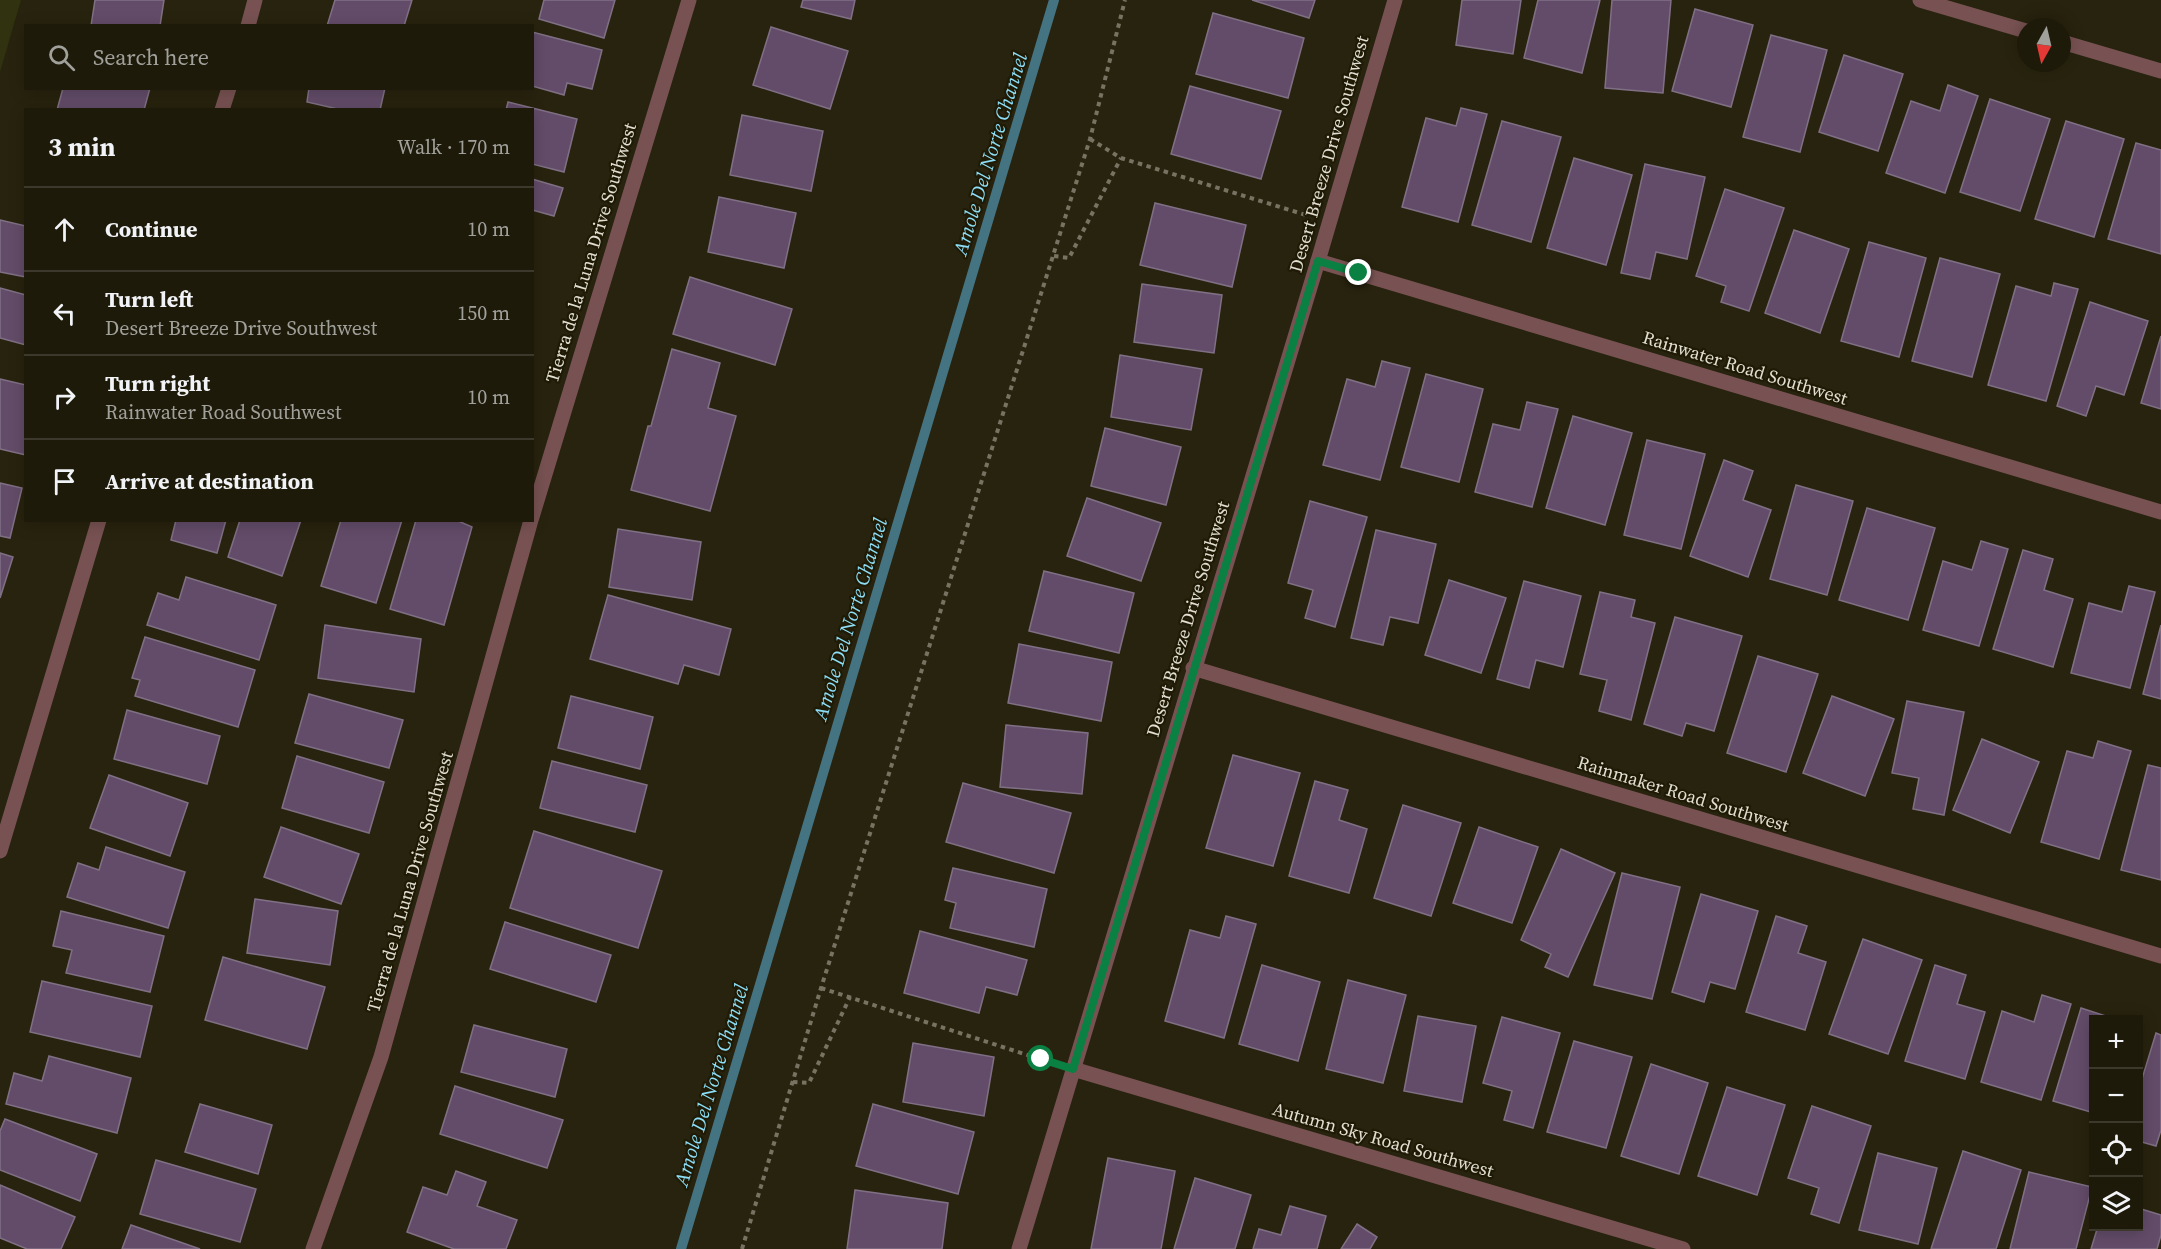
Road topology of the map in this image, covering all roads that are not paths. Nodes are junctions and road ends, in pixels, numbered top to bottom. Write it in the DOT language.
graph roads {
  1 [pos="255,0"];
  2 [pos="689,0"];
  3 [pos="1395,0"];
  4 [pos="1920,0"];
  5 [pos="249,24"];
  6 [pos="2017,28"];
  7 [pos="2071,45"];
  8 [pos="2161,71"];
  9 [pos="228,90"];
  10 [pos="223,108"];
  11 [pos="1318,261"];
  12 [pos="534,458"];
  13 [pos="548,461"];
  14 [pos="534,512"];
  15 [pos="2161,512"];
  16 [pos="98,522"];
  17 [pos="531,522"];
  18 [pos="1194,668"];
  19 [pos="0,851"];
  20 [pos="2161,956"];
  21 [pos="1073,1069"];
  22 [pos="313,1249"];
  23 [pos="1019,1249"];
  24 [pos="1683,1249"];
  1 -- 5 [label="street"];
  2 -- 13 [label="street, Tierra de la Luna Drive Southwest"];
  3 -- 11 [label="street, Desert Breeze Drive Southwest"];
  4 -- 6 [label="street"];
  7 -- 8 [label="street"];
  9 -- 10 [label="street"];
  11 -- 15 [label="street, Rainwater Road Southwest"];
  11 -- 18 [label="street, Desert Breeze Drive Southwest"];
  12 -- 13 [label="street"];
  13 -- 14 [label="street, Tierra de la Luna Drive Southwest"];
  16 -- 19 [label="street"];
  17 -- 22 [label="street, Tierra de la Luna Drive Southwest"];
  18 -- 20 [label="street, Rainmaker Road Southwest"];
  18 -- 21 [label="street, Desert Breeze Drive Southwest"];
  21 -- 23 [label="street, Desert Breeze Drive Southwest"];
  21 -- 24 [label="street, Autumn Sky Road Southwest"];
}
